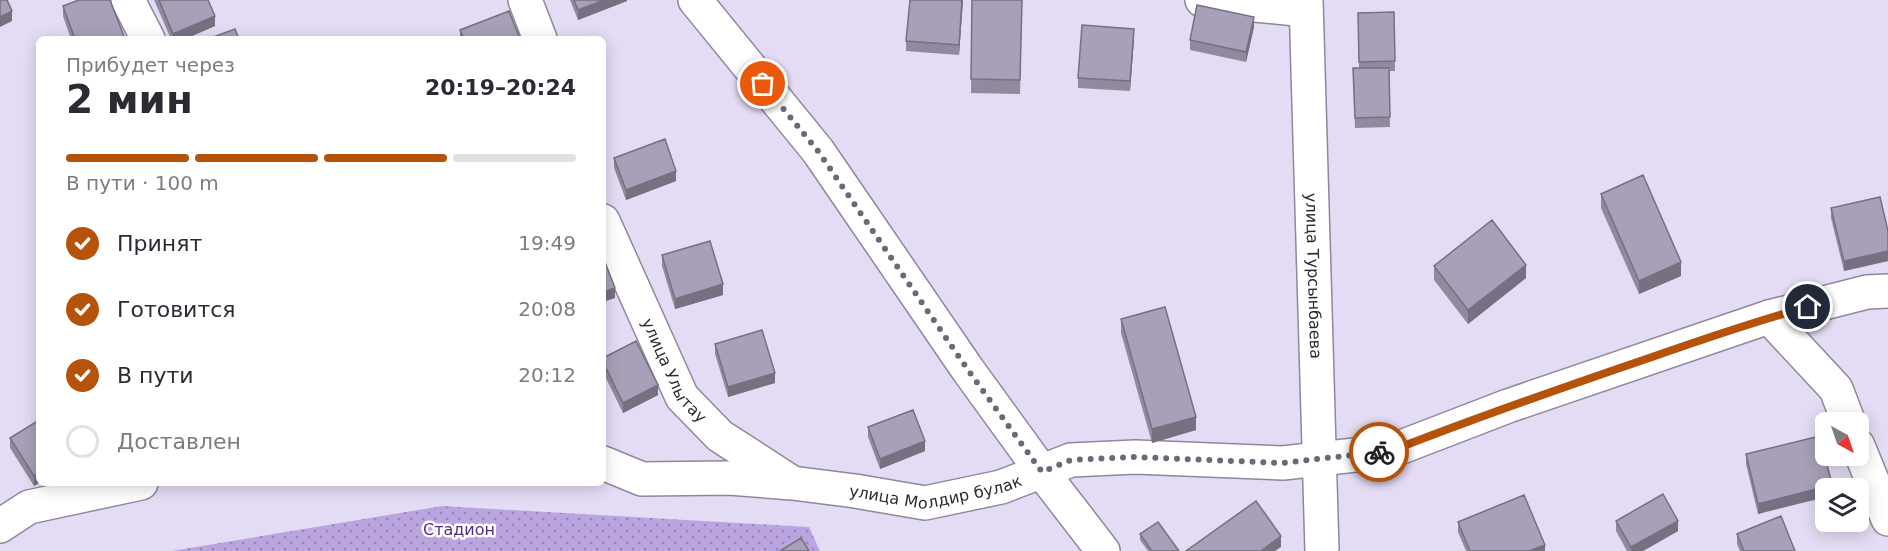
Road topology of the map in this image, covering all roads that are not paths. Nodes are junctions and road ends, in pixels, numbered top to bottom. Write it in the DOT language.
graph roads {
  1 [pos="128,0"];
  2 [pos="525,0"];
  3 [pos="694,0"];
  4 [pos="1202,0"];
  5 [pos="1306,5"];
  6 [pos="146,36"];
  7 [pos="539,36"];
  8 [pos="606,228"];
  9 [pos="1888,291"];
  10 [pos="1769,317"];
  11 [pos="1845,412"];
  12 [pos="1320,460"];
  13 [pos="606,464"];
  14 [pos="1866,466"];
  15 [pos="1042,472"];
  16 [pos="792,483"];
  17 [pos="127,486"];
  18 [pos="1888,519"];
  19 [pos="0,526"];
  20 [pos="1103,551"];
  21 [pos="1322,551"];
  1 -- 6 [label="street"];
  2 -- 7 [label="street"];
  3 -- 15 [label="street"];
  4 -- 5 [label="street"];
  5 -- 12 [label="street, улица Турсынбаева"];
  8 -- 16 [label="street, улица Улытау"];
  9 -- 10 [label="street, улица Молдир булак"];
  10 -- 11 [label="street"];
  10 -- 12 [label="street, улица Молдир булак"];
  12 -- 15 [label="street, улица Молдир булак"];
  12 -- 21 [label="street, улица Турсынбаева"];
  13 -- 16 [label="street, улица Молдир булак"];
  14 -- 18 [label="street"];
  15 -- 16 [label="street, улица Молдир булак"];
  15 -- 20 [label="street"];
  17 -- 19 [label="street"];
}
